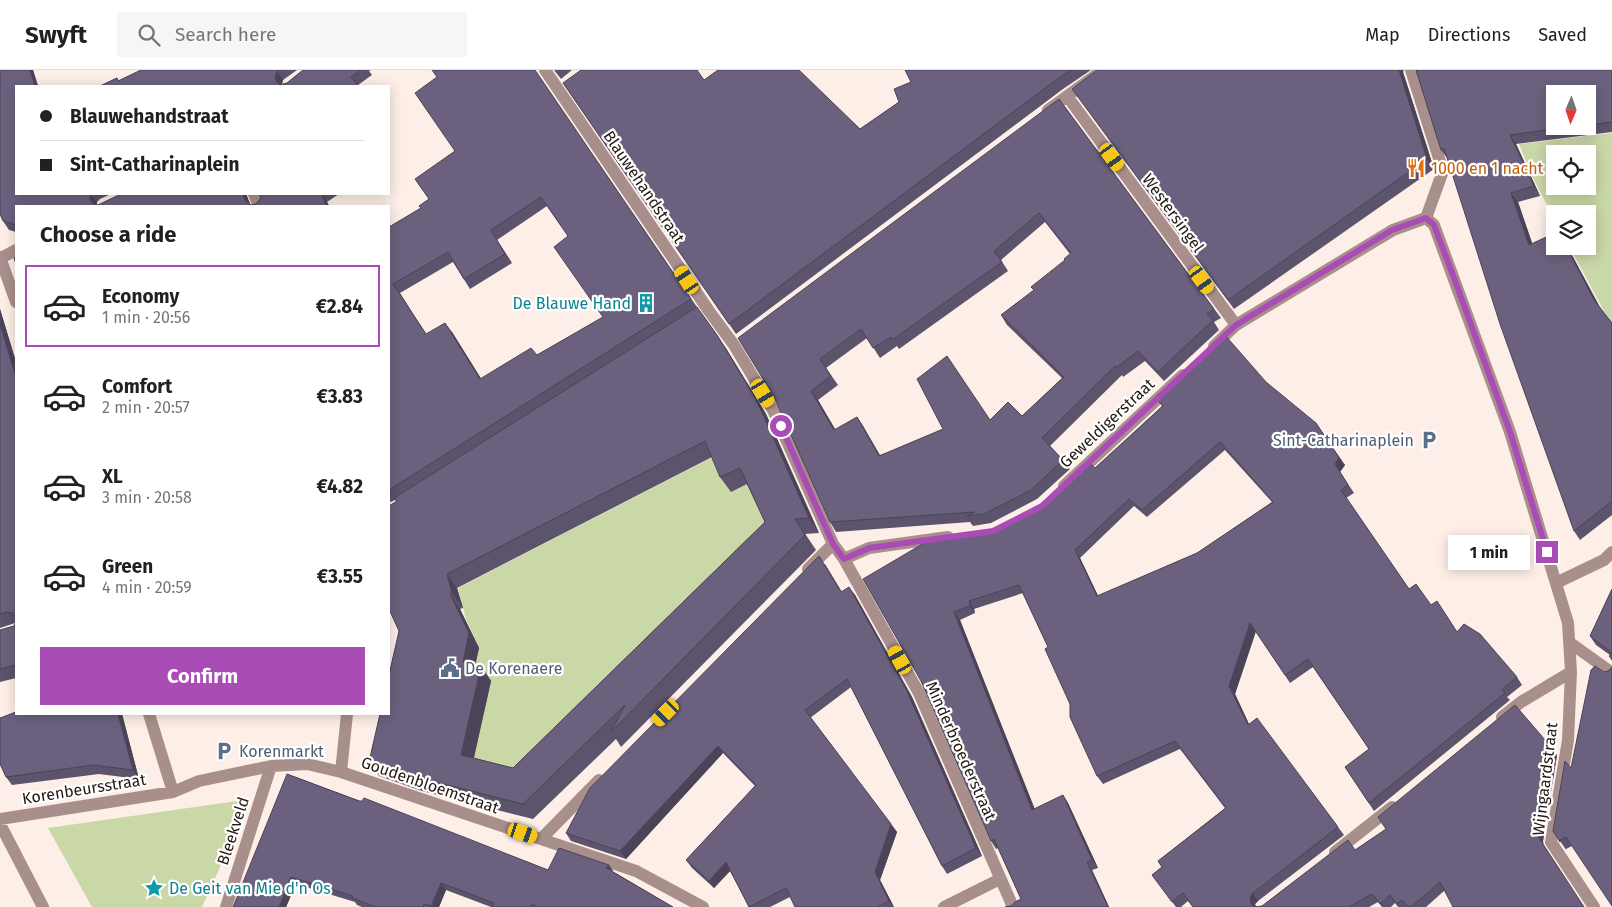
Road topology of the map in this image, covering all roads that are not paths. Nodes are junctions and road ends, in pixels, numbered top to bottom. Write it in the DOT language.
graph roads {
  1 [pos="545,70"];
  2 [pos="1103,70"];
  3 [pos="1411,70"];
  4 [pos="1067,96"];
  5 [pos="1035,120"];
  6 [pos="1426,218"];
  7 [pos="15,250"];
  8 [pos="0,258"];
  9 [pos="15,299"];
  10 [pos="1236,325"];
  11 [pos="1207,352"];
  12 [pos="1193,366"];
  13 [pos="1056,492"];
  14 [pos="964,535"];
  15 [pos="833,544"];
  16 [pos="1612,552"];
  17 [pos="844,559"];
  18 [pos="798,579"];
  19 [pos="1556,583"];
  20 [pos="1569,642"];
  21 [pos="1572,672"];
  22 [pos="1612,673"];
  23 [pos="149,715"];
  24 [pos="347,715"];
  25 [pos="1490,726"];
  26 [pos="271,766"];
  27 [pos="611,769"];
  28 [pos="341,772"];
  29 [pos="173,792"];
  30 [pos="1401,799"];
  31 [pos="0,819"];
  32 [pos="0,824"];
  33 [pos="541,839"];
  34 [pos="1325,860"];
  35 [pos="1000,879"];
  36 [pos="1008,905"];
  37 [pos="43,907"];
  38 [pos="226,907"];
  39 [pos="703,907"];
  40 [pos="944,907"];
  41 [pos="1594,907"];
  1 -- 15 [label="street, Blauwehandstraat"];
  2 -- 4 [label="street"];
  3 -- 6 [label="street"];
  4 -- 5 [label="street"];
  4 -- 10 [label="street, Westersingel"];
  6 -- 10 [label="street"];
  6 -- 19 [label="street"];
  7 -- 8 [label="street"];
  8 -- 9 [label="street"];
  10 -- 11 [label="street"];
  12 -- 13 [label="street, Geweldigerstraat"];
  14 -- 17 [label="street"];
  15 -- 17 [label="street, Blauwehandstraat"];
  15 -- 18 [label="street"];
  16 -- 19 [label="street"];
  17 -- 35 [label="street, Minderbroederstraat"];
  19 -- 20 [label="street"];
  20 -- 21 [label="street"];
  20 -- 22 [label="street"];
  21 -- 25 [label="street"];
  21 -- 41 [label="street, Wijngaardstraat"];
  23 -- 29 [label="street"];
  24 -- 28 [label="street"];
  26 -- 28 [label="street"];
  26 -- 29 [label="street"];
  26 -- 38 [label="street, Bleekveld"];
  27 -- 33 [label="street"];
  28 -- 33 [label="street, Goudenbloemstraat"];
  29 -- 31 [label="street, Korenbeursstraat"];
  30 -- 34 [label="street"];
  32 -- 37 [label="street"];
  33 -- 39 [label="street, Goudenbloemstraat"];
  35 -- 36 [label="street, Minderbroederstraat"];
  35 -- 40 [label="street"];
}
